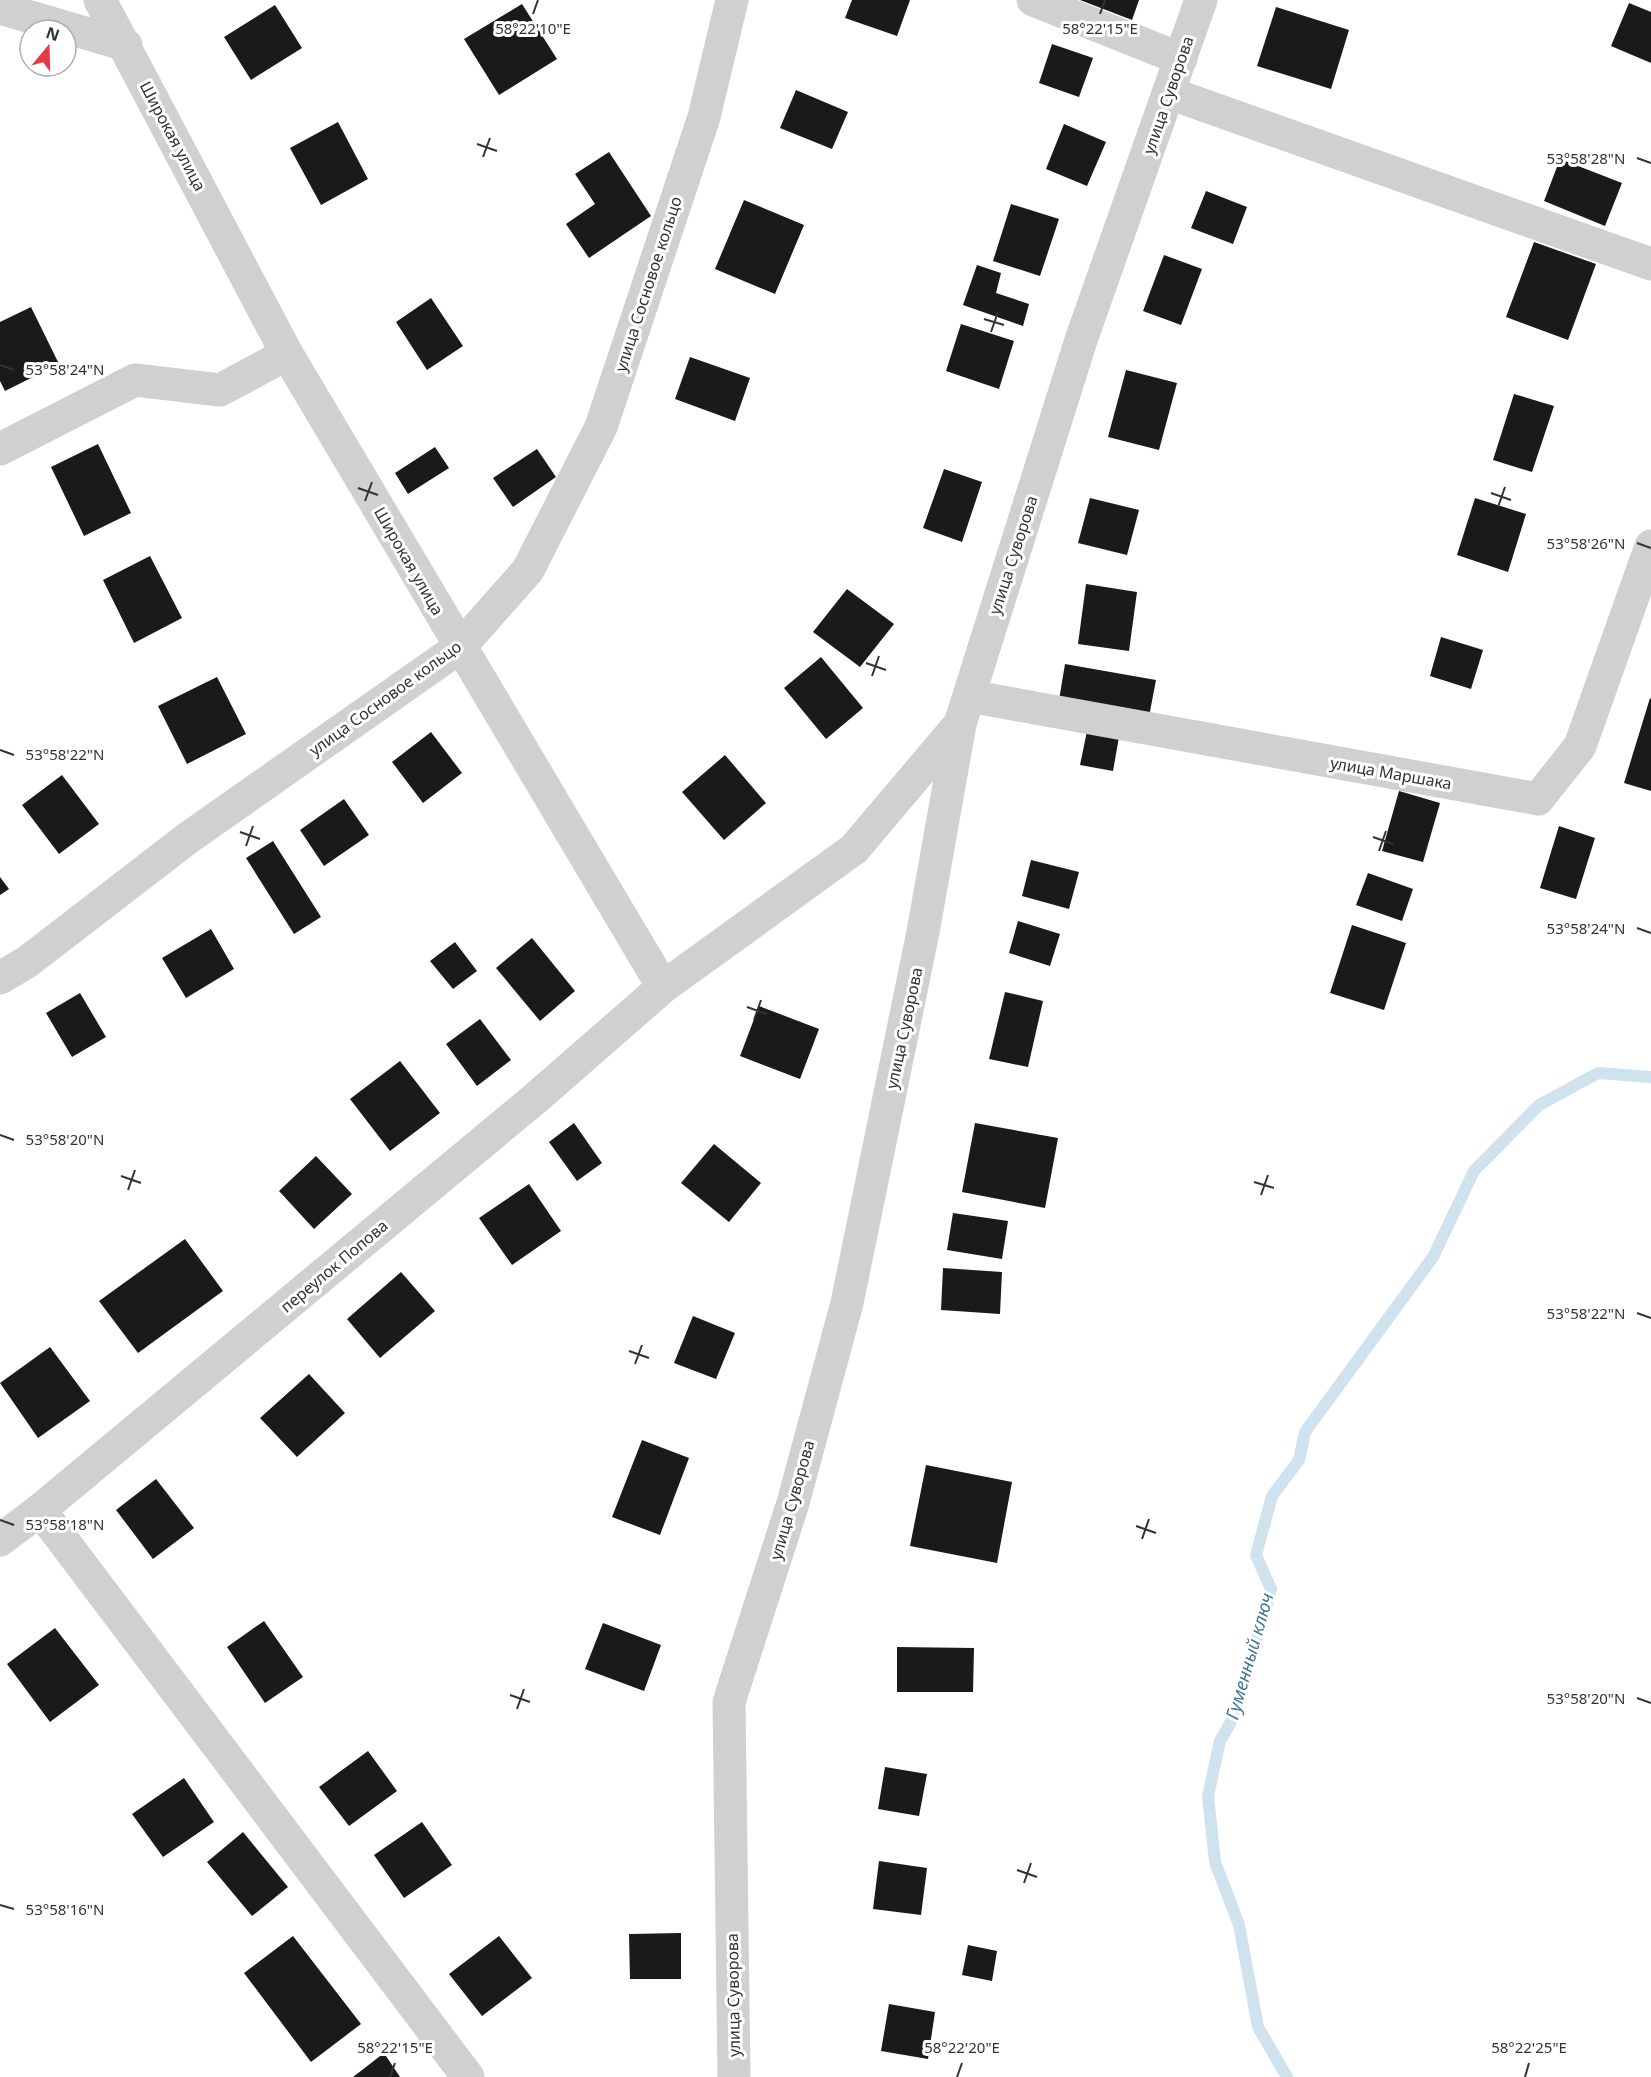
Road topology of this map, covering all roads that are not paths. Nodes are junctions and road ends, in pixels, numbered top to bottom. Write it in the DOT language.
graph roads {
  1 [pos="100,0"];
  2 [pos="732,0"];
  3 [pos="1033,0"];
  4 [pos="1202,0"];
  5 [pos="0,8"];
  6 [pos="126,45"];
  7 [pos="1180,59"];
  8 [pos="1169,93"];
  9 [pos="1651,264"];
  10 [pos="287,354"];
  11 [pos="0,449"];
  12 [pos="1651,546"];
  13 [pos="460,647"];
  14 [pos="965,710"];
  15 [pos="0,978"];
  16 [pos="663,987"];
  17 [pos="40,1510"];
  18 [pos="0,1540"];
  19 [pos="468,2077"];
  20 [pos="734,2077"];
  1 -- 6 [label="street, Широкая улица"];
  2 -- 13 [label="street, улица Сосновое кольцо"];
  3 -- 7 [label="street"];
  4 -- 7 [label="street, улица Суворова"];
  5 -- 6 [label="street"];
  6 -- 10 [label="street, Широкая улица"];
  7 -- 8 [label="street, улица Суворова"];
  8 -- 9 [label="street"];
  8 -- 14 [label="street, улица Суворова"];
  10 -- 11 [label="street"];
  10 -- 13 [label="street, Широкая улица"];
  12 -- 14 [label="street, улица Маршака"];
  13 -- 15 [label="street, улица Сосновое кольцо"];
  13 -- 16 [label="street, Широкая улица"];
  14 -- 16 [label="street, переулок Попова"];
  14 -- 20 [label="street, улица Суворова"];
  16 -- 17 [label="street, переулок Попова"];
  17 -- 18 [label="street, переулок Попова"];
  17 -- 19 [label="street"];
}
